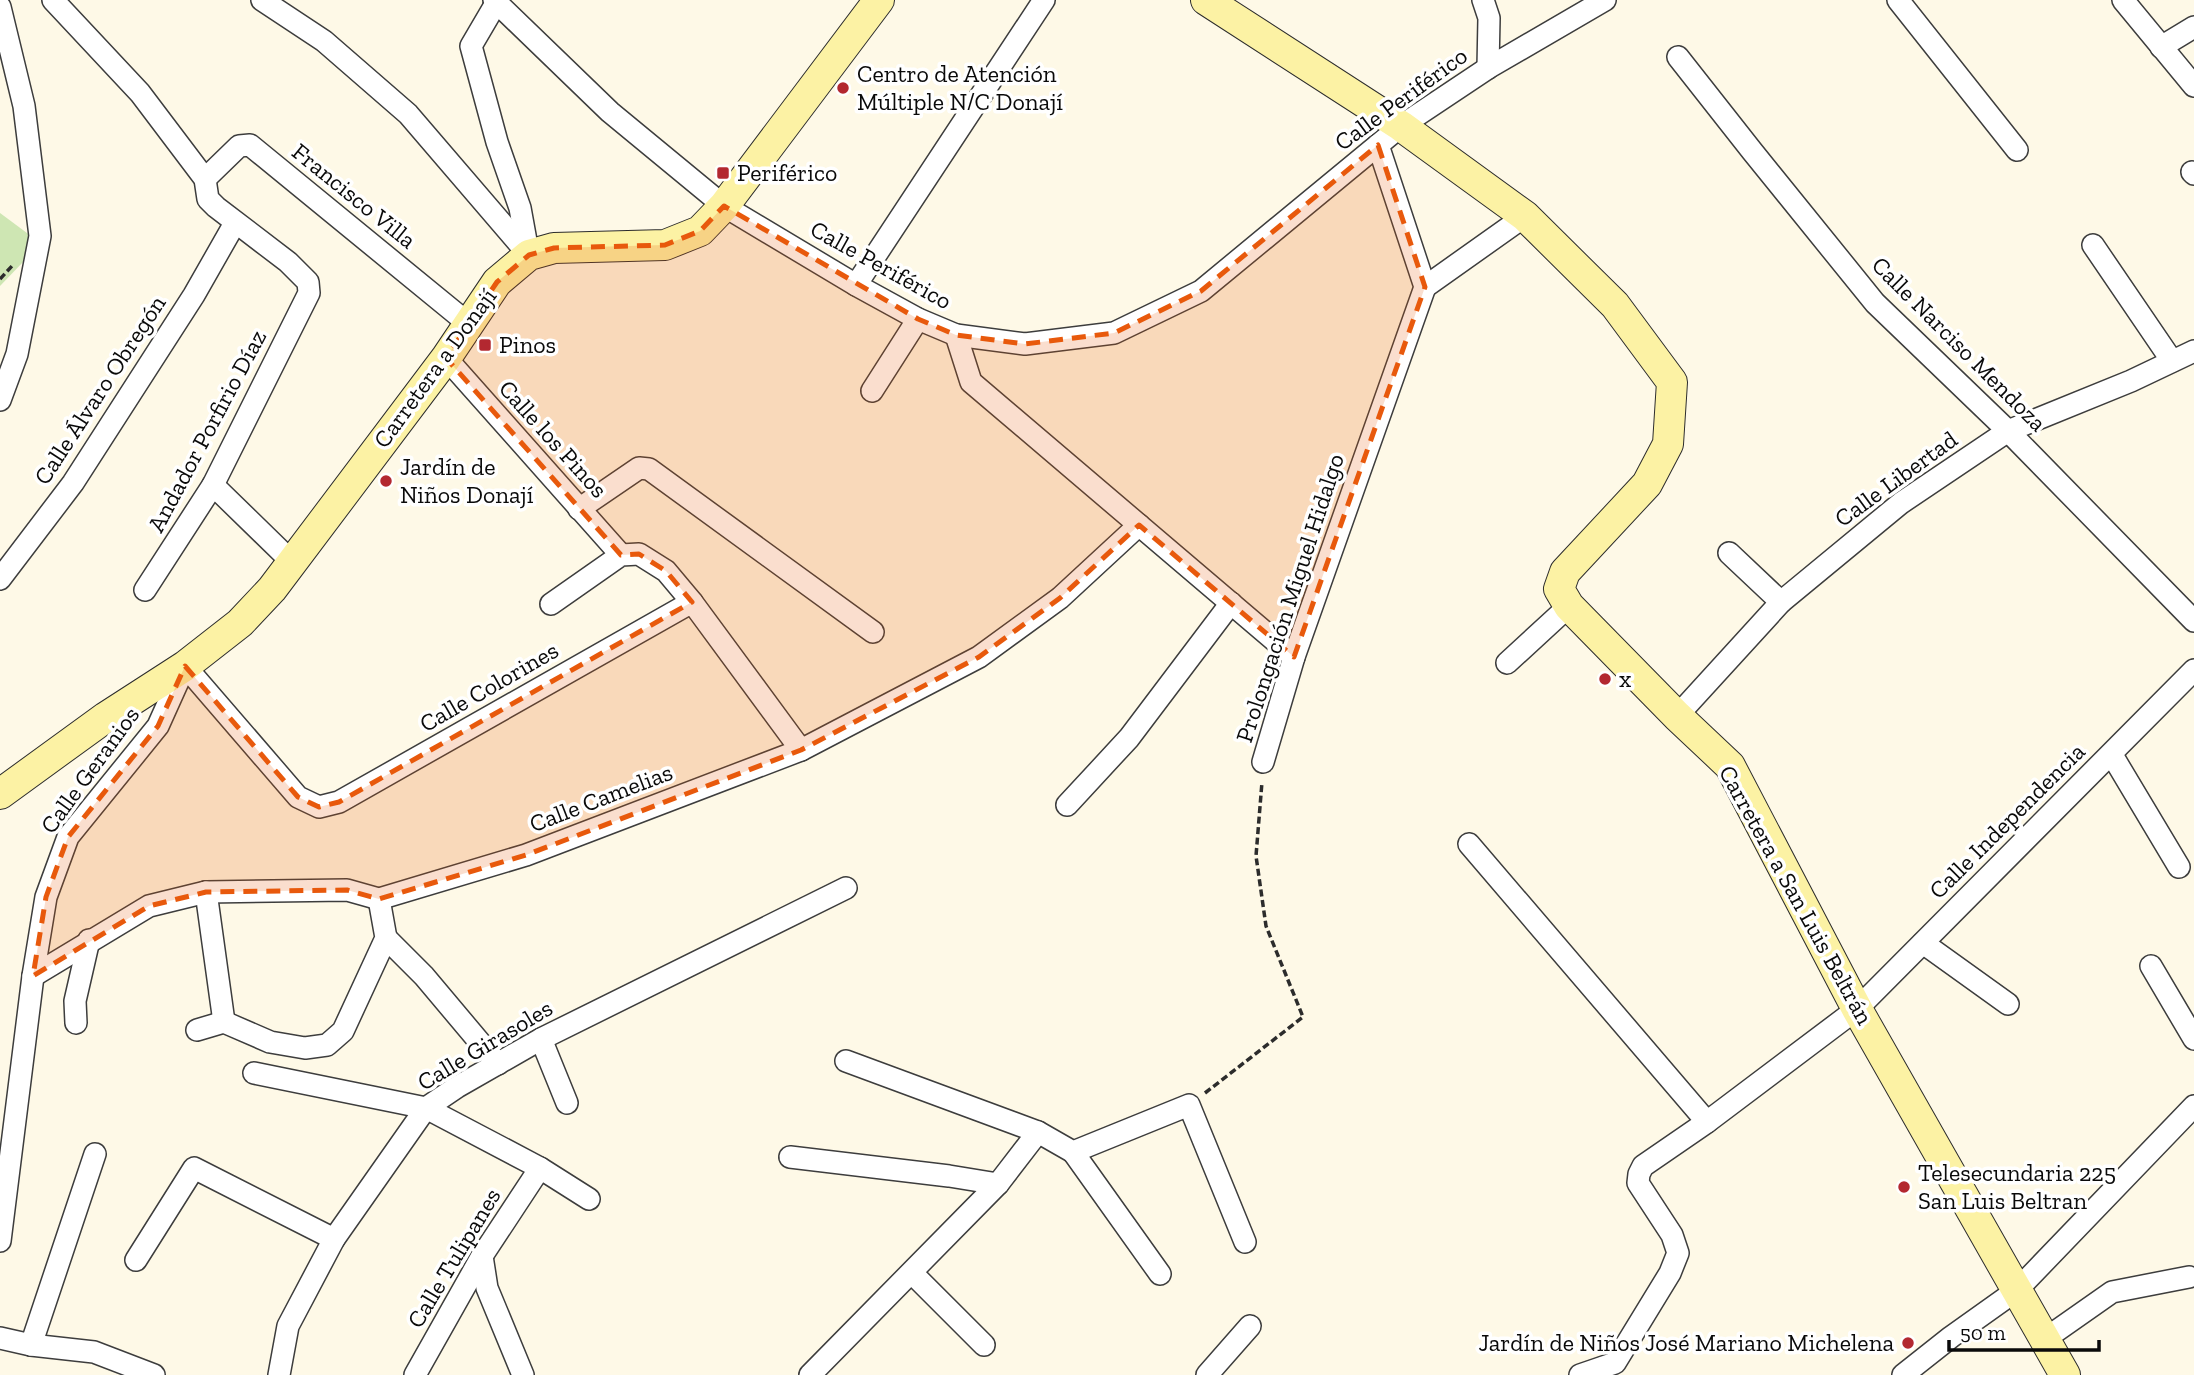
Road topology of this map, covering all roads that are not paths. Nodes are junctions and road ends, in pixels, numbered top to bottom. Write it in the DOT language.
graph roads {
  1 [pos="53,0"];
  2 [pos="262,0"];
  3 [pos="879,0"];
  4 [pos="1044,0"];
  5 [pos="1206,0"];
  6 [pos="1483,0"];
  7 [pos="1605,0"];
  8 [pos="1898,0"];
  9 [pos="2123,0"];
  10 [pos="496,1"];
  11 [pos="0,7"];
  12 [pos="2194,27"];
  13 [pos="2161,47"];
  14 [pos="1678,57"];
  15 [pos="1488,68"];
  16 [pos="2194,86"];
  17 [pos="1401,126"];
  18 [pos="1378,145"];
  19 [pos="2017,150"];
  20 [pos="205,179"];
  21 [pos="724,206"];
  22 [pos="1525,216"];
  23 [pos="235,223"];
  24 [pos="2093,245"];
  25 [pos="528,255"];
  26 [pos="856,285"];
  27 [pos="1425,287"];
  28 [pos="918,319"];
  29 [pos="470,325"];
  30 [pos="956,335"];
  31 [pos="2194,351"];
  32 [pos="446,358"];
  33 [pos="2172,361"];
  34 [pos="872,391"];
  35 [pos="0,400"];
  36 [pos="2008,431"];
  37 [pos="213,485"];
  38 [pos="579,509"];
  39 [pos="1139,525"];
  40 [pos="1729,553"];
  41 [pos="621,555"];
  42 [pos="292,562"];
  43 [pos="0,579"];
  44 [pos="145,590"];
  45 [pos="692,602"];
  46 [pos="1781,602"];
  47 [pos="1231,603"];
  48 [pos="551,604"];
  49 [pos="1569,606"];
  50 [pos="2194,621"];
  51 [pos="873,632"];
  52 [pos="1294,657"];
  53 [pos="1507,663"];
  54 [pos="185,666"];
  55 [pos="2194,670"];
  56 [pos="1676,716"];
  57 [pos="801,750"];
  58 [pos="2112,755"];
  59 [pos="1263,762"];
  60 [pos="0,794"];
  61 [pos="1067,806"];
  62 [pos="1469,844"];
  63 [pos="2179,867"];
  64 [pos="846,888"];
  65 [pos="206,892"];
  66 [pos="379,899"];
  67 [pos="386,939"];
  68 [pos="89,940"];
  69 [pos="1923,943"];
  70 [pos="2151,966"];
  71 [pos="33,976"];
  72 [pos="2008,1004"];
  73 [pos="1857,1009"];
  74 [pos="224,1022"];
  75 [pos="76,1023"];
  76 [pos="197,1030"];
  77 [pos="541,1039"];
  78 [pos="2194,1040"];
  79 [pos="846,1061"];
  80 [pos="498,1064"];
  81 [pos="254,1073"];
  82 [pos="567,1103"];
  83 [pos="2194,1106"];
  84 [pos="426,1108"];
  85 [pos="1707,1122"];
  86 [pos="1038,1132"];
  87 [pos="1073,1152"];
  88 [pos="95,1154"];
  89 [pos="790,1157"];
  90 [pos="540,1168"];
  91 [pos="998,1184"];
  92 [pos="589,1199"];
  93 [pos="3,1200"];
  94 [pos="334,1239"];
  95 [pos="0,1241"];
  96 [pos="1245,1242"];
  97 [pos="140,1253"];
  98 [pos="482,1256"];
  99 [pos="912,1273"];
  100 [pos="1160,1274"];
  101 [pos="2189,1277"];
  102 [pos="2017,1290"];
  103 [pos="1250,1326"];
  104 [pos="0,1338"];
  105 [pos="2045,1339"];
  106 [pos="31,1345"];
  107 [pos="984,1345"];
  108 [pos="154,1375"];
  109 [pos="279,1375"];
  110 [pos="415,1375"];
  111 [pos="523,1375"];
  112 [pos="811,1375"];
  113 [pos="1207,1375"];
  114 [pos="1580,1375"];
  115 [pos="1903,1375"];
  116 [pos="2065,1375"];
  1 -- 20 [label="street"];
  2 -- 25 [label="street"];
  3 -- 21 [label="main road, Carretera a Donají"];
  4 -- 26 [label="street"];
  5 -- 17 [label="main road"];
  6 -- 15 [label="street"];
  7 -- 15 [label="street, Calle Periférico"];
  8 -- 19 [label="street"];
  9 -- 13 [label="street"];
  10 -- 21 [label="street, Calle Periférico"];
  10 -- 25 [label="street"];
  11 -- 35 [label="street"];
  12 -- 13 [label="street"];
  13 -- 16 [label="street"];
  14 -- 36 [label="street, Calle Narciso Mendoza"];
  15 -- 17 [label="street, Calle Periférico"];
  17 -- 18 [label="street, Calle Periférico"];
  17 -- 22 [label="main road"];
  18 -- 27 [label="street"];
  18 -- 30 [label="street, Calle Periférico"];
  20 -- 23 [label="street"];
  20 -- 29 [label="street, Francisco Villa"];
  21 -- 25 [label="main road, Carretera a Donají"];
  21 -- 26 [label="street, Calle Periférico"];
  22 -- 27 [label="street"];
  22 -- 49 [label="main road"];
  23 -- 37 [label="street, Andador Porfirio Díaz"];
  23 -- 43 [label="street, Calle Álvaro Obregón"];
  24 -- 33 [label="street"];
  25 -- 29 [label="main road, Carretera a Donají"];
  26 -- 28 [label="street, Calle Periférico"];
  27 -- 52 [label="street, Prolongación Miguel Hidalgo"];
  28 -- 30 [label="street, Calle Periférico"];
  28 -- 34 [label="street"];
  29 -- 32 [label="main road, Carretera a Donají"];
  30 -- 39 [label="street"];
  31 -- 33 [label="street, Calle Libertad"];
  32 -- 38 [label="street, Calle los Pinos"];
  32 -- 42 [label="main road, Carretera a Donají"];
  33 -- 36 [label="street, Calle Libertad"];
  36 -- 46 [label="street, Calle Libertad"];
  36 -- 50 [label="street, Calle Narciso Mendoza"];
  37 -- 42 [label="street"];
  37 -- 44 [label="street, Andador Porfirio Díaz"];
  38 -- 41 [label="street, Calle los Pinos"];
  38 -- 51 [label="street"];
  39 -- 47 [label="street"];
  39 -- 57 [label="street, Calle Camelias"];
  40 -- 46 [label="street"];
  41 -- 45 [label="street"];
  41 -- 48 [label="street"];
  42 -- 54 [label="main road, Carretera a Donají"];
  45 -- 54 [label="street, Calle Colorines"];
  45 -- 57 [label="street"];
  46 -- 56 [label="street, Calle Libertad"];
  47 -- 52 [label="street"];
  47 -- 61 [label="street"];
  49 -- 53 [label="street"];
  49 -- 56 [label="main road, Carretera a San Luis Beltrán"];
  52 -- 59 [label="street, Prolongación Miguel Hidalgo"];
  54 -- 60 [label="main road, Carretera a Donají"];
  54 -- 71 [label="street, Calle Geranios"];
  55 -- 58 [label="street, Calle Independencia"];
  56 -- 73 [label="main road, Carretera a San Luis Beltrán"];
  57 -- 66 [label="street, Calle Camelias"];
  58 -- 63 [label="street"];
  58 -- 69 [label="street, Calle Independencia"];
  62 -- 85 [label="street"];
  64 -- 77 [label="street, Calle Girasoles"];
  65 -- 66 [label="street"];
  65 -- 68 [label="street"];
  65 -- 74 [label="street"];
  66 -- 67 [label="street"];
  67 -- 74 [label="street"];
  67 -- 80 [label="street"];
  68 -- 71 [label="street"];
  68 -- 75 [label="street"];
  69 -- 72 [label="street"];
  69 -- 73 [label="street, Calle Independencia"];
  70 -- 78 [label="street"];
  71 -- 93 [label="street, Calle Geranios"];
  73 -- 85 [label="street, Calle Independencia"];
  73 -- 102 [label="main road, Carretera a San Luis Beltrán"];
  74 -- 76 [label="street"];
  77 -- 80 [label="street, Calle Girasoles"];
  77 -- 82 [label="street"];
  79 -- 86 [label="street"];
  80 -- 84 [label="street, Calle Girasoles"];
  81 -- 84 [label="street"];
  83 -- 102 [label="street"];
  84 -- 90 [label="street"];
  84 -- 94 [label="street, Calle Girasoles"];
  85 -- 114 [label="street, Calle Independencia"];
  86 -- 87 [label="street"];
  86 -- 91 [label="street"];
  87 -- 96 [label="street"];
  87 -- 100 [label="street"];
  88 -- 106 [label="street"];
  89 -- 91 [label="street"];
  90 -- 92 [label="street"];
  90 -- 98 [label="street, Calle Tulipanes"];
  91 -- 99 [label="street"];
  93 -- 95 [label="street, Calle Geranios"];
  94 -- 97 [label="street"];
  94 -- 109 [label="street, Calle Girasoles"];
  98 -- 110 [label="street, Calle Tulipanes"];
  98 -- 111 [label="street"];
  99 -- 107 [label="street"];
  99 -- 112 [label="street"];
  101 -- 105 [label="street"];
  102 -- 105 [label="main road, Carretera a San Luis Beltrán"];
  102 -- 115 [label="street"];
  103 -- 113 [label="street"];
  104 -- 106 [label="street"];
  105 -- 116 [label="main road, Carretera a San Luis Beltrán"];
  106 -- 108 [label="street"];
}
